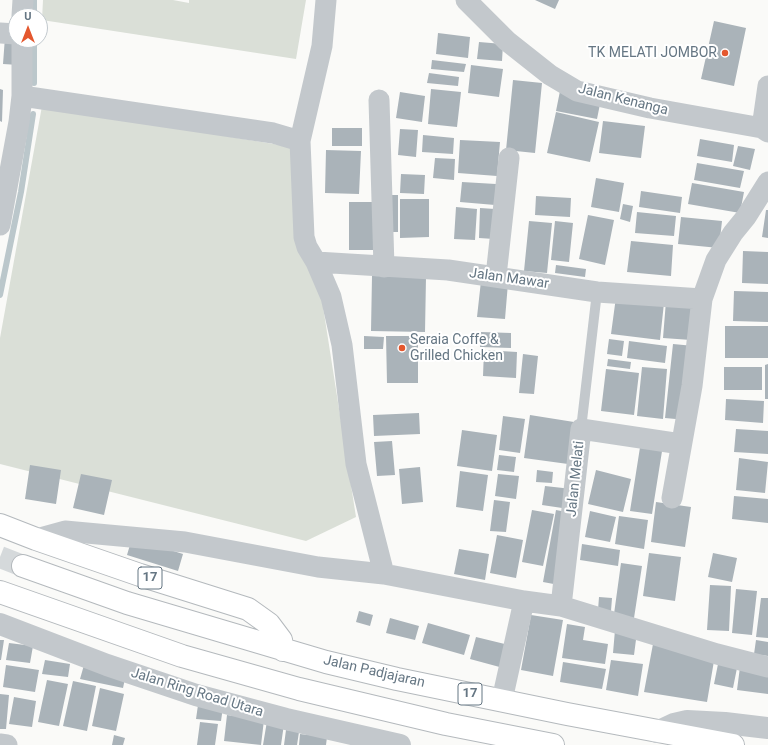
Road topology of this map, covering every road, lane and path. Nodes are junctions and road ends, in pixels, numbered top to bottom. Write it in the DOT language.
graph roads {
  1 [pos="326,0"];
  2 [pos="466,0"];
  3 [pos="22,48"];
  4 [pos="768,86"];
  5 [pos="22,96"];
  6 [pos="379,100"];
  7 [pos="765,130"];
  8 [pos="300,141"];
  9 [pos="7,146"];
  10 [pos="509,158"];
  11 [pos="768,182"];
  12 [pos="0,225"];
  13 [pos="316,262"];
  14 [pos="384,267"];
  15 [pos="496,276"];
  16 [pos="597,292"];
  17 [pos="702,299"];
  18 [pos="581,429"];
  19 [pos="682,444"];
  20 [pos="672,498"];
  21 [pos="0,525"];
  22 [pos="36,539"];
  23 [pos="23,566"];
  24 [pos="384,574"];
  25 [pos="0,592"];
  26 [pos="524,601"];
  27 [pos="561,606"];
  28 [pos="0,624"];
  29 [pos="283,650"];
  30 [pos="768,666"];
  31 [pos="502,700"];
  32 [pos="768,728"];
  33 [pos="657,732"];
  34 [pos="0,744"];
  35 [pos="7,745"];
  36 [pos="400,745"];
  37 [pos="553,745"];
  38 [pos="733,745"];
  1 -- 8 [label="street"];
  2 -- 7 [label="street, Jalan Kenanga"];
  3 -- 5 [label="street"];
  4 -- 7 [label="street"];
  5 -- 8 [label="street"];
  5 -- 9 [label="street"];
  6 -- 14 [label="street"];
  8 -- 13 [label="street"];
  9 -- 12 [label="street"];
  10 -- 15 [label="street"];
  11 -- 17 [label="street"];
  13 -- 14 [label="street, Jalan Mawar"];
  13 -- 24 [label="street"];
  14 -- 15 [label="street, Jalan Mawar"];
  15 -- 16 [label="street, Jalan Mawar"];
  16 -- 17 [label="street, Jalan Mawar"];
  16 -- 18 [label="lane"];
  17 -- 19 [label="street"];
  18 -- 19 [label="street, Jalan Melati"];
  18 -- 27 [label="street, Jalan Melati"];
  19 -- 20 [label="street"];
  21 -- 22 [label="highway, 17"];
  22 -- 24 [label="street"];
  22 -- 29 [label="highway, 17"];
  23 -- 29 [label="highway, Jalan Padjajaran / 17"];
  24 -- 26 [label="street"];
  25 -- 37 [label="highway, 17"];
  26 -- 27 [label="street"];
  26 -- 31 [label="street"];
  27 -- 30 [label="street"];
  28 -- 36 [label="street, Jalan Ring Road Utara"];
  29 -- 31 [label="highway, Jalan Padjajaran / 17"];
  31 -- 33 [label="highway, Jalan Padjajaran / 17"];
  32 -- 33 [label="street"];
  33 -- 38 [label="highway, Jalan Padjajaran / 17"];
  34 -- 35 [label="street"];
}
